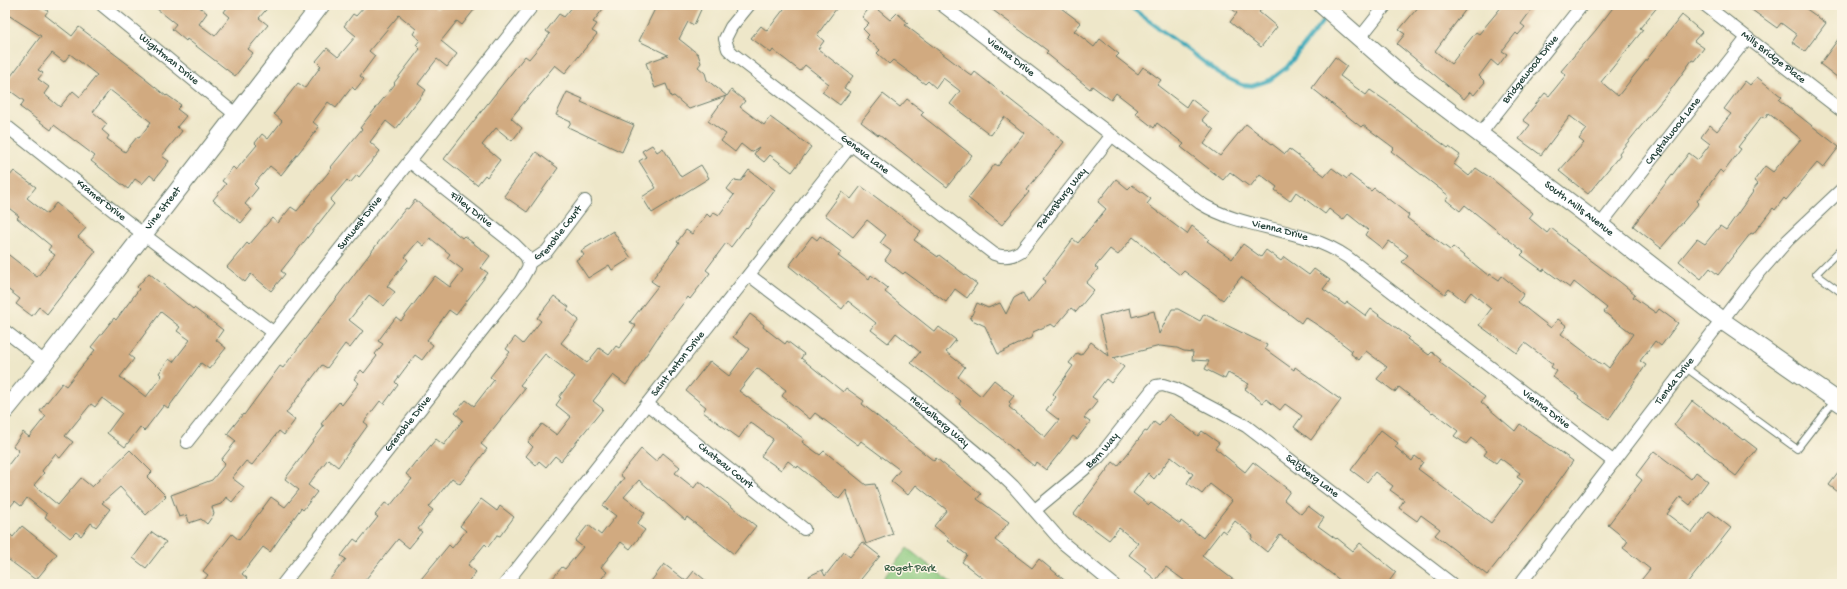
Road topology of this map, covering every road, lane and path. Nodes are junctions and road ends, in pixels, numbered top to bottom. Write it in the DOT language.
graph roads {
  1 [pos="102,5"];
  2 [pos="321,5"];
  3 [pos="533,5"];
  4 [pos="749,5"];
  5 [pos="942,5"];
  6 [pos="1322,5"];
  7 [pos="1386,5"];
  8 [pos="1582,5"];
  9 [pos="1705,5"];
  10 [pos="1747,38"];
  11 [pos="1359,39"];
  12 [pos="1842,111"];
  13 [pos="235,114"];
  14 [pos="5,125"];
  15 [pos="1480,134"];
  16 [pos="1112,135"];
  17 [pos="851,145"];
  18 [pos="409,161"];
  19 [pos="1842,189"];
  20 [pos="585,201"];
  21 [pos="1600,224"];
  22 [pos="143,234"];
  23 [pos="1842,248"];
  24 [pos="1009,256"];
  25 [pos="529,262"];
  26 [pos="749,275"];
  27 [pos="1842,293"];
  28 [pos="1721,320"];
  29 [pos="5,331"];
  30 [pos="274,332"];
  31 [pos="45,362"];
  32 [pos="1686,368"];
  33 [pos="1163,385"];
  34 [pos="1840,398"];
  35 [pos="647,404"];
  36 [pos="5,411"];
  37 [pos="187,442"];
  38 [pos="1614,462"];
  39 [pos="1035,510"];
  40 [pos="804,529"];
  41 [pos="283,584"];
  42 [pos="505,584"];
  43 [pos="1113,584"];
  44 [pos="1452,584"];
  45 [pos="1520,584"];
  1 -- 13 [label="street, Wightman Drive"];
  2 -- 13 [label="street, Vine Street"];
  3 -- 18 [label="street, Sunwest Drive"];
  4 -- 17 [label="street, Geneva Lane"];
  5 -- 16 [label="street, Vienna Drive"];
  6 -- 11 [label="street, South Mills Avenue"];
  7 -- 11 [label="street"];
  8 -- 15 [label="street, Bridgewood Drive"];
  9 -- 10 [label="street, Mills Bridge Place"];
  10 -- 12 [label="street, Mills Bridge Place"];
  10 -- 21 [label="street, Crystalwood Lane"];
  11 -- 15 [label="street, South Mills Avenue"];
  13 -- 22 [label="street, Vine Street"];
  14 -- 22 [label="street, Kramer Drive"];
  15 -- 21 [label="street, South Mills Avenue"];
  16 -- 24 [label="street, Petersburg Way"];
  16 -- 38 [label="street, Vienna Drive"];
  17 -- 24 [label="street, Geneva Lane"];
  17 -- 26 [label="street, Saint Anton Drive"];
  18 -- 25 [label="street, Filley Drive"];
  18 -- 30 [label="street, Sunwest Drive"];
  19 -- 28 [label="street, Tienda Drive"];
  20 -- 25 [label="street, Grenoble Court"];
  21 -- 28 [label="street, South Mills Avenue"];
  22 -- 30 [label="street, Kramer Drive"];
  22 -- 31 [label="street, Vine Street"];
  23 -- 27 [label="lane"];
  25 -- 41 [label="street, Grenoble Drive"];
  26 -- 35 [label="street, Saint Anton Drive"];
  26 -- 39 [label="street, Heidelberg Way"];
  28 -- 32 [label="street, Tienda Drive"];
  28 -- 34 [label="street, South Mills Avenue"];
  29 -- 31 [label="street"];
  30 -- 37 [label="street, Sunwest Drive"];
  31 -- 36 [label="street, Vine Street"];
  32 -- 34 [label="lane"];
  32 -- 38 [label="street, Tienda Drive"];
  33 -- 39 [label="street, Bern Way"];
  33 -- 44 [label="street, Salzberg Lane"];
  35 -- 40 [label="street, Chateau Court"];
  35 -- 42 [label="street, Saint Anton Drive"];
  38 -- 45 [label="street, Tienda Drive"];
  39 -- 43 [label="street, Heidelberg Way"];
}
